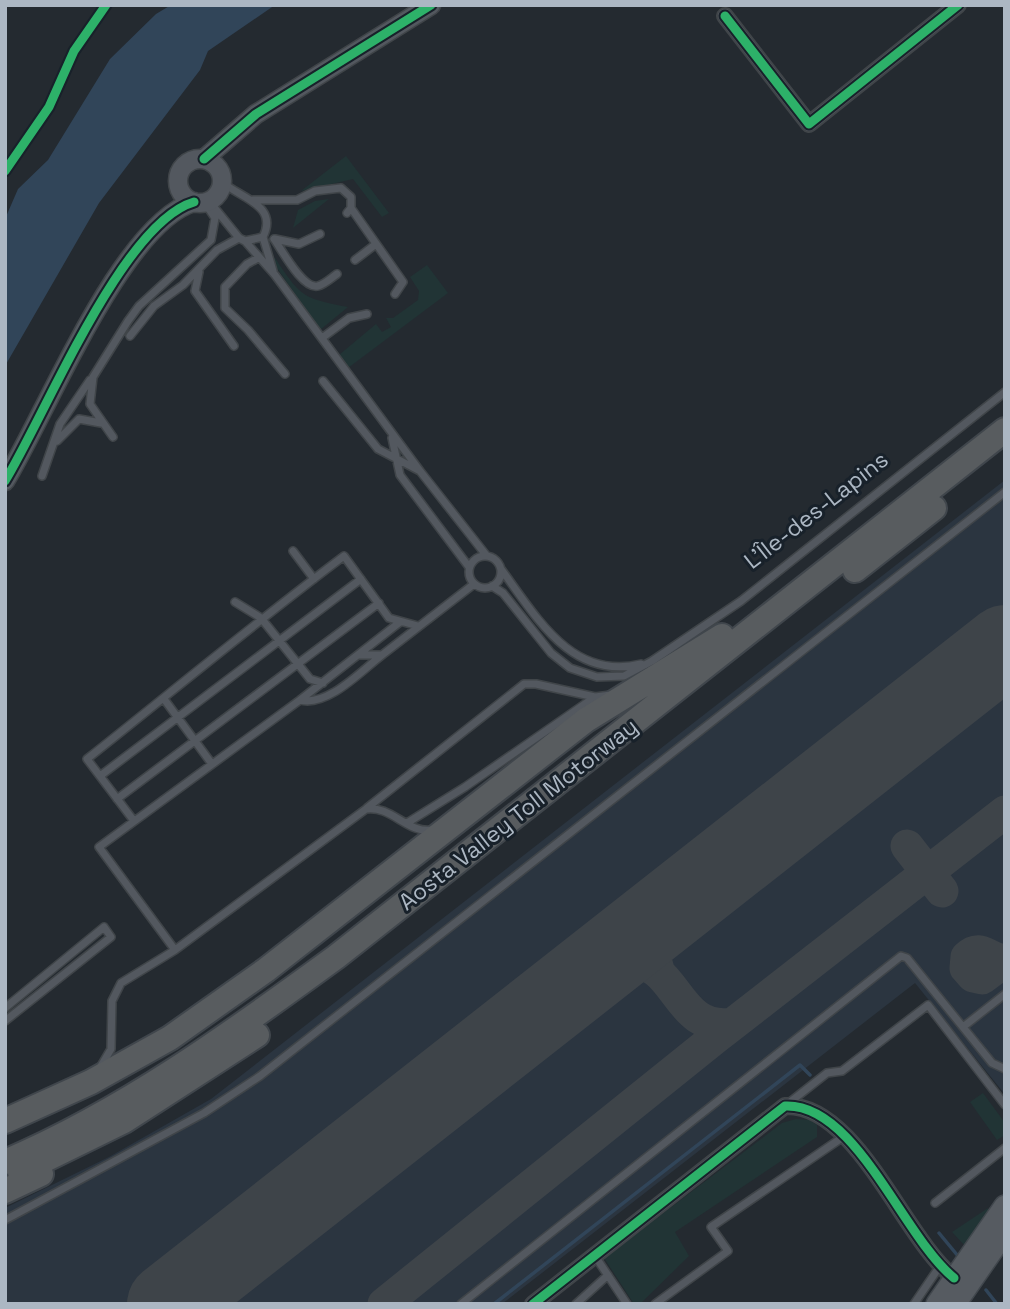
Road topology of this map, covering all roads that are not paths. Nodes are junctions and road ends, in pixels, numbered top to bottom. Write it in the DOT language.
graph roads {
  1 [pos="431,5"];
  2 [pos="958,5"];
  3 [pos="725,16"];
  4 [pos="215,170"];
  5 [pos="178,187"];
  6 [pos="252,200"];
  7 [pos="201,202"];
  8 [pos="159,225"];
  9 [pos="320,234"];
  10 [pos="264,235"];
  11 [pos="242,239"];
  12 [pos="274,239"];
  13 [pos="376,244"];
  14 [pos="258,258"];
  15 [pos="355,260"];
  16 [pos="205,263"];
  17 [pos="337,274"];
  18 [pos="275,275"];
  19 [pos="394,294"];
  20 [pos="367,314"];
  21 [pos="131,336"];
  22 [pos="322,338"];
  23 [pos="234,346"];
  24 [pos="285,374"];
  25 [pos="93,377"];
  26 [pos="323,381"];
  27 [pos="1005,392"];
  28 [pos="102,423"];
  29 [pos="1005,430"];
  30 [pos="392,433"];
  31 [pos="113,437"];
  32 [pos="1005,450"];
  33 [pos="50,454"];
  34 [pos="396,458"];
  35 [pos="420,471"];
  36 [pos="42,475"];
  37 [pos="5,481"];
  38 [pos="1005,492"];
  39 [pos="912,504"];
  40 [pos="293,551"];
  41 [pos="486,555"];
  42 [pos="469,567"];
  43 [pos="500,569"];
  44 [pos="314,579"];
  45 [pos="361,579"];
  46 [pos="474,584"];
  47 [pos="492,586"];
  48 [pos="235,602"];
  49 [pos="379,603"];
  50 [pos="261,618"];
  51 [pos="400,622"];
  52 [pos="418,626"];
  53 [pos="279,641"];
  54 [pos="358,655"];
  55 [pos="382,655"];
  56 [pos="652,661"];
  57 [pos="297,664"];
  58 [pos="323,682"];
  59 [pos="626,693"];
  60 [pos="595,697"];
  61 [pos="164,699"];
  62 [pos="300,700"];
  63 [pos="177,717"];
  64 [pos="195,741"];
  65 [pos="212,764"];
  66 [pos="100,776"];
  67 [pos="117,799"];
  68 [pos="366,809"];
  69 [pos="467,813"];
  70 [pos="134,821"];
  71 [pos="407,823"];
  72 [pos="175,950"];
  73 [pos="1005,994"];
  74 [pos="5,1008"];
  75 [pos="5,1021"];
  76 [pos="963,1027"];
  77 [pos="1005,1069"];
  78 [pos="1005,1105"];
  79 [pos="785,1106"];
  80 [pos="5,1120"];
  81 [pos="124,1121"];
  82 [pos="846,1135"];
  83 [pos="1005,1148"];
  84 [pos="5,1161"];
  85 [pos="5,1179"];
  86 [pos="5,1191"];
  87 [pos="935,1203"];
  88 [pos="1005,1206"];
  89 [pos="5,1220"];
  90 [pos="1005,1232"];
  91 [pos="595,1255"];
  92 [pos="976,1261"];
  93 [pos="947,1272"];
  94 [pos="608,1275"];
  95 [pos="461,1304"];
  96 [pos="533,1304"];
  97 [pos="576,1304"];
  98 [pos="627,1304"];
  99 [pos="655,1304"];
  100 [pos="914,1304"];
  101 [pos="937,1304"];
  102 [pos="955,1304"];
  1 -- 4 [label="street"];
  2 -- 3 [label="street"];
  4 -- 5 [label="street"];
  4 -- 6 [label="lane"];
  4 -- 7 [label="street"];
  5 -- 7 [label="street"];
  5 -- 8 [label="street"];
  6 -- 10 [label="lane"];
  6 -- 13 [label="lane"];
  7 -- 8 [label="street"];
  7 -- 11 [label="lane"];
  7 -- 25 [label="lane"];
  8 -- 37 [label="street"];
  9 -- 12 [label="lane"];
  10 -- 11 [label="lane"];
  10 -- 12 [label="lane"];
  10 -- 18 [label="lane"];
  11 -- 14 [label="lane"];
  11 -- 16 [label="lane"];
  12 -- 17 [label="lane"];
  13 -- 15 [label="lane"];
  13 -- 19 [label="lane"];
  14 -- 18 [label="lane"];
  14 -- 24 [label="lane"];
  16 -- 21 [label="lane"];
  16 -- 23 [label="lane"];
  18 -- 22 [label="lane, L'Île-des-Lapins"];
  20 -- 22 [label="lane"];
  22 -- 30 [label="lane, L'Île-des-Lapins"];
  25 -- 28 [label="lane"];
  25 -- 33 [label="lane"];
  26 -- 34 [label="lane"];
  27 -- 56 [label="lane, L'Île-des-Lapins"];
  28 -- 31 [label="lane"];
  28 -- 33 [label="lane"];
  29 -- 39 [label="highway, Aosta Valley Toll Motorway"];
  30 -- 34 [label="lane"];
  30 -- 35 [label="lane, L'Île-des-Lapins"];
  32 -- 81 [label="highway, Aosta Valley Toll Motorway"];
  33 -- 36 [label="lane"];
  34 -- 35 [label="lane"];
  34 -- 42 [label="lane"];
  35 -- 41 [label="lane, L'Île-des-Lapins"];
  38 -- 89 [label="lane"];
  39 -- 59 [label="highway"];
  39 -- 84 [label="highway, Aosta Valley Toll Motorway"];
  40 -- 44 [label="lane"];
  41 -- 42 [label="lane"];
  41 -- 43 [label="lane, L'Île-des-Lapins"];
  42 -- 46 [label="lane"];
  43 -- 47 [label="lane"];
  43 -- 56 [label="lane, L'Île-des-Lapins"];
  44 -- 45 [label="lane"];
  44 -- 50 [label="lane"];
  45 -- 49 [label="lane"];
  45 -- 53 [label="lane"];
  46 -- 47 [label="lane"];
  46 -- 52 [label="lane"];
  47 -- 56 [label="lane, L'Île-des-Lapins"];
  48 -- 50 [label="lane"];
  49 -- 51 [label="lane"];
  49 -- 57 [label="lane"];
  50 -- 53 [label="lane"];
  50 -- 61 [label="lane"];
  51 -- 52 [label="lane"];
  51 -- 54 [label="lane"];
  52 -- 55 [label="lane"];
  53 -- 57 [label="lane"];
  53 -- 63 [label="lane"];
  54 -- 55 [label="lane"];
  54 -- 58 [label="lane"];
  55 -- 62 [label="lane"];
  57 -- 58 [label="lane"];
  57 -- 64 [label="lane"];
  58 -- 62 [label="lane"];
  59 -- 60 [label="lane"];
  59 -- 69 [label="highway"];
  60 -- 68 [label="lane"];
  60 -- 71 [label="lane"];
  61 -- 63 [label="lane"];
  61 -- 66 [label="lane"];
  62 -- 65 [label="lane"];
  63 -- 64 [label="lane"];
  63 -- 66 [label="lane"];
  64 -- 65 [label="lane"];
  64 -- 67 [label="lane"];
  65 -- 70 [label="lane"];
  66 -- 67 [label="lane"];
  67 -- 70 [label="lane"];
  68 -- 71 [label="lane"];
  68 -- 72 [label="lane"];
  69 -- 71 [label="lane"];
  69 -- 80 [label="highway"];
  70 -- 72 [label="lane"];
  72 -- 80 [label="lane"];
  73 -- 76 [label="lane"];
  74 -- 75 [label="lane"];
  76 -- 77 [label="lane"];
  76 -- 95 [label="lane"];
  78 -- 79 [label="lane"];
  79 -- 82 [label="street"];
  79 -- 91 [label="street"];
  81 -- 85 [label="highway, Aosta Valley Toll Motorway"];
  81 -- 86 [label="highway"];
  82 -- 93 [label="street"];
  82 -- 99 [label="lane"];
  83 -- 87 [label="lane"];
  88 -- 92 [label="main road"];
  90 -- 92 [label="main road"];
  91 -- 94 [label="lane"];
  91 -- 96 [label="street"];
  92 -- 93 [label="main road"];
  92 -- 102 [label="main road"];
  93 -- 100 [label="lane"];
  93 -- 101 [label="main road"];
  94 -- 97 [label="lane"];
  94 -- 98 [label="lane"];
}
